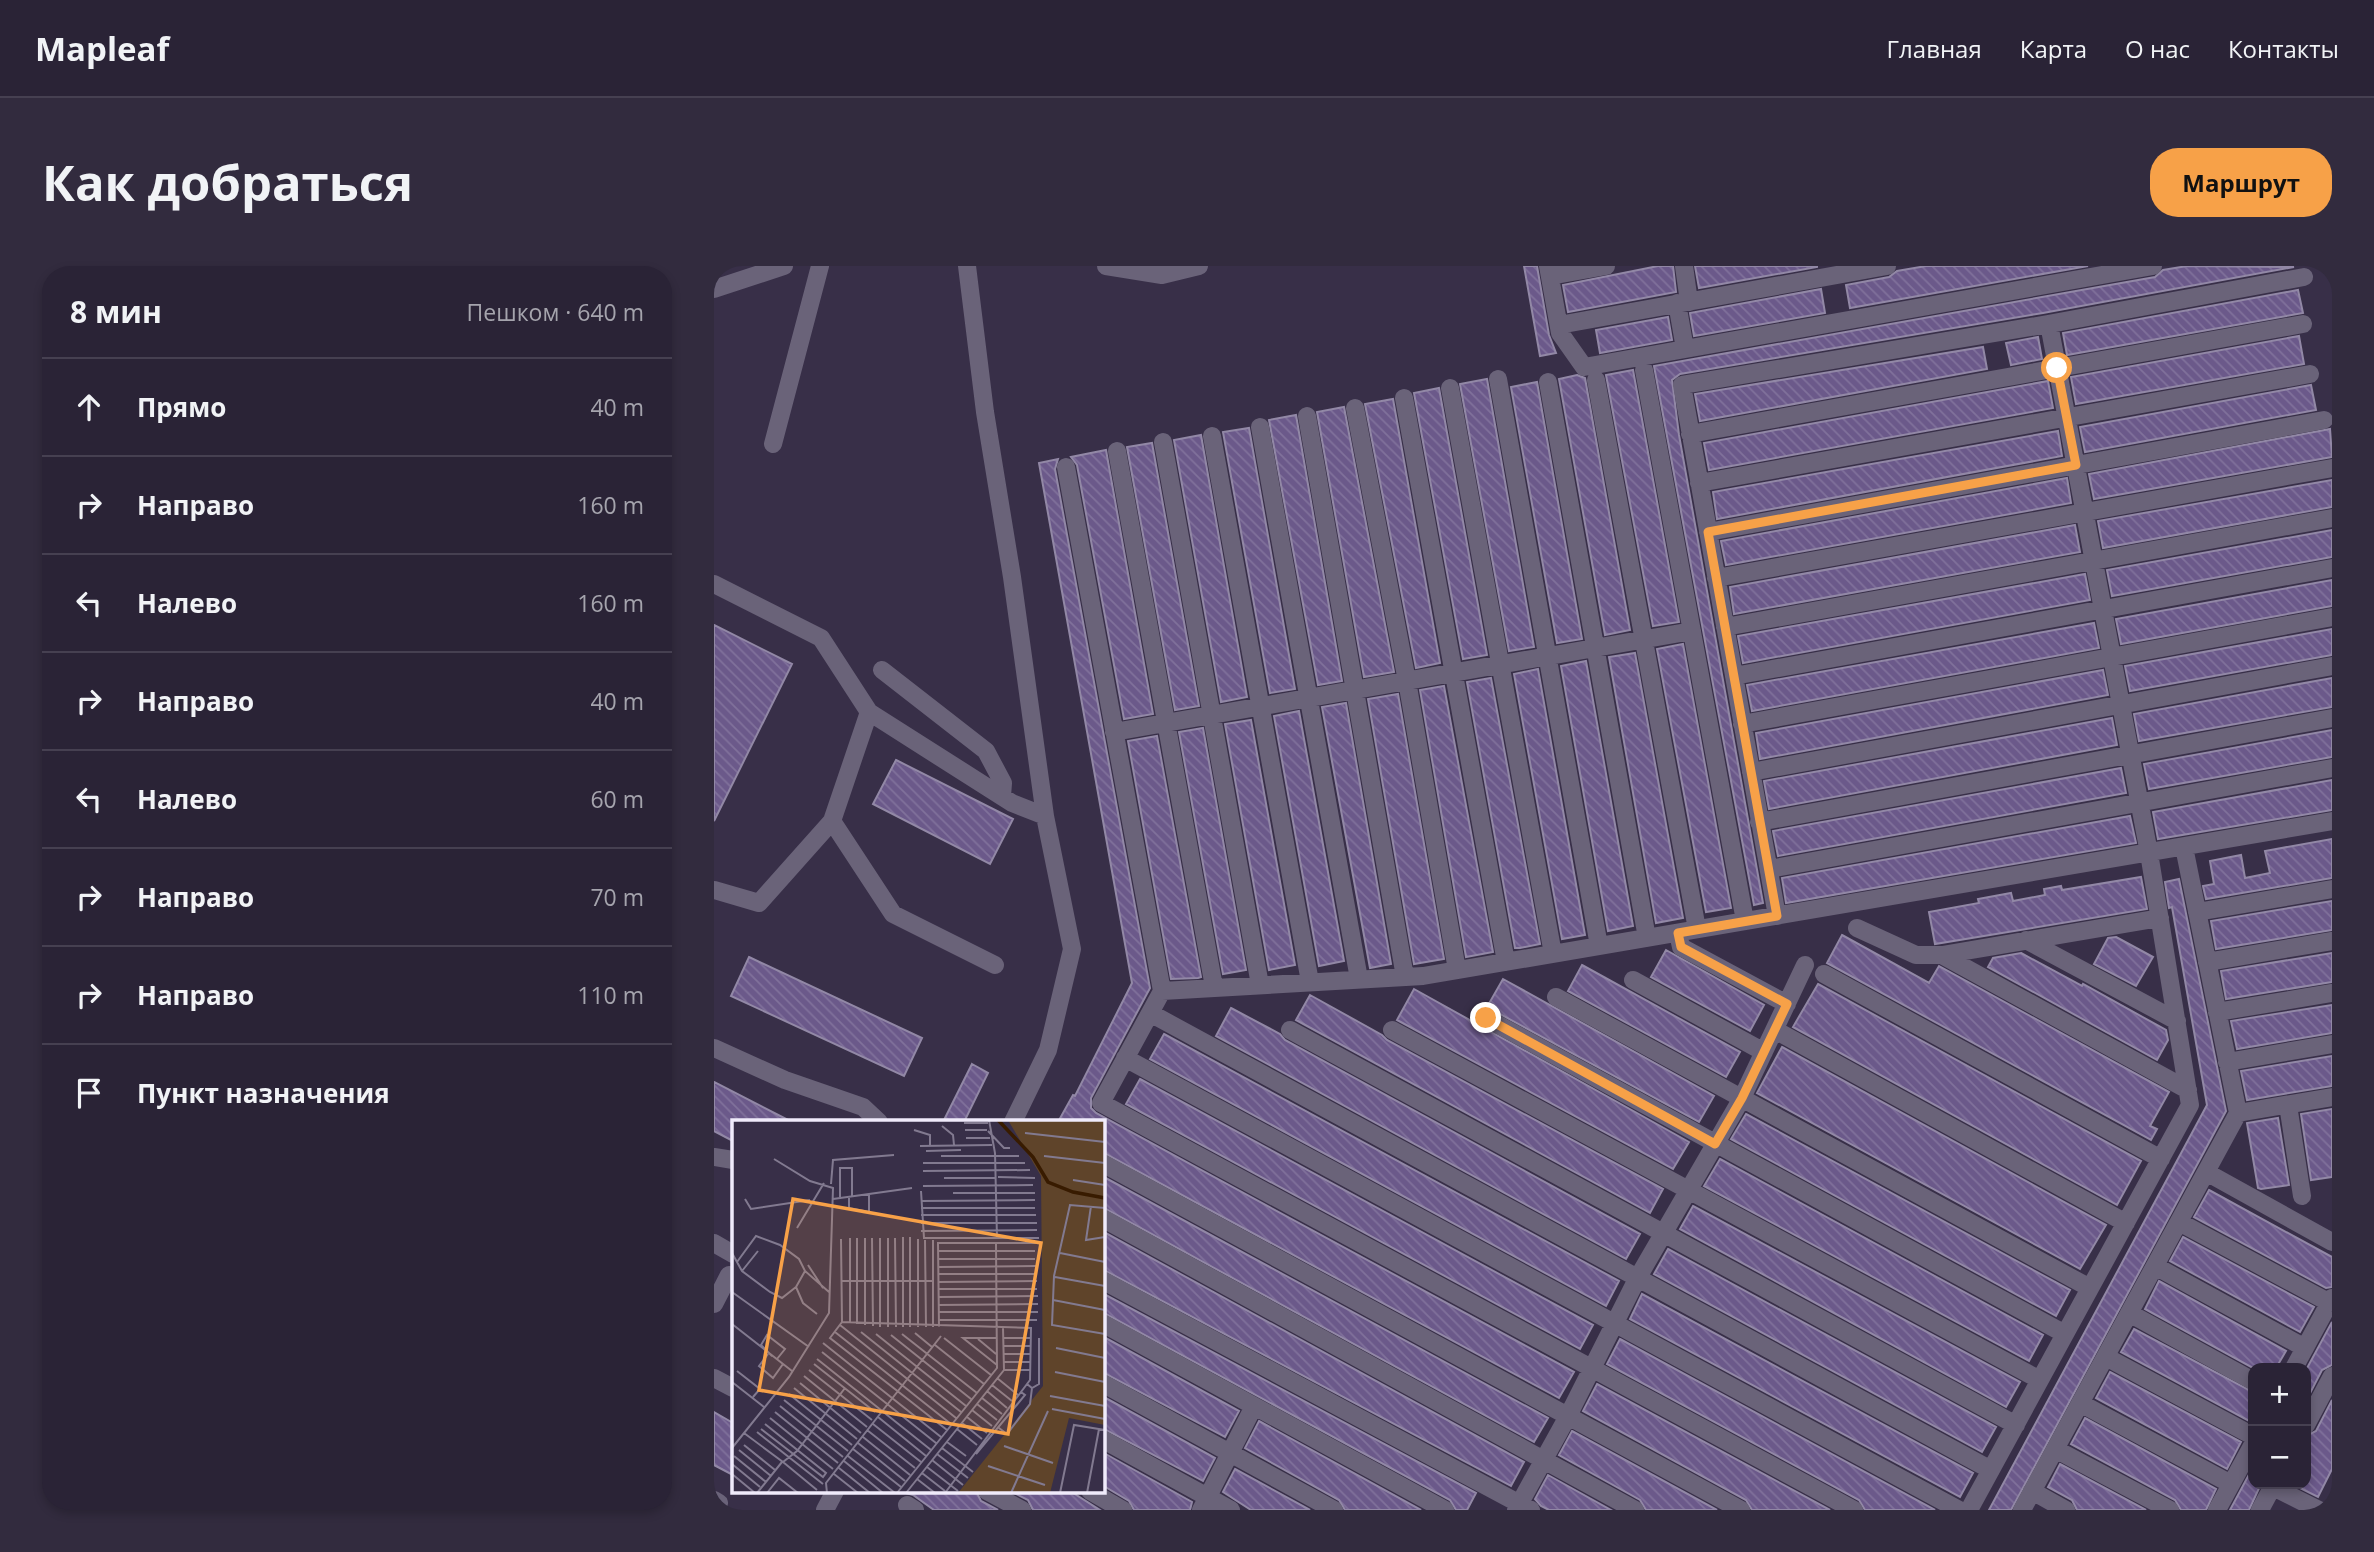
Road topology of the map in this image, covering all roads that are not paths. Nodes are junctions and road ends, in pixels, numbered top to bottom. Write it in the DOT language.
graph roads {
  1 [pos="784,266"];
  2 [pos="820,266"];
  3 [pos="967,266"];
  4 [pos="1106,266"];
  5 [pos="1199,266"];
  6 [pos="1606,266"];
  7 [pos="1684,266"];
  8 [pos="1887,266"];
  9 [pos="2043,266"];
  10 [pos="2153,266"];
  11 [pos="1549,271"];
  12 [pos="2304,277"];
  13 [pos="2047,284"];
  14 [pos="714,289"];
  15 [pos="1683,302"];
  16 [pos="2049,324"];
  17 [pos="2304,324"];
  18 [pos="1559,325"];
  19 [pos="1685,349"];
  20 [pos="2057,368"];
  21 [pos="1644,370"];
  22 [pos="2310,374"];
  23 [pos="1498,379"];
  24 [pos="1596,380"];
  25 [pos="1548,382"];
  26 [pos="1450,388"];
  27 [pos="1404,398"];
  28 [pos="1356,408"];
  29 [pos="1307,416"];
  30 [pos="2066,417"];
  31 [pos="2324,419"];
  32 [pos="1260,427"];
  33 [pos="1690,434"];
  34 [pos="1212,436"];
  35 [pos="1163,442"];
  36 [pos="773,444"];
  37 [pos="1117,451"];
  38 [pos="2076,465"];
  39 [pos="1066,467"];
  40 [pos="2332,468"];
  41 [pos="1699,483"];
  42 [pos="2084,512"];
  43 [pos="2332,518"];
  44 [pos="1708,532"];
  45 [pos="2094,560"];
  46 [pos="2332,568"];
  47 [pos="1716,578"];
  48 [pos="714,584"];
  49 [pos="2103,610"];
  50 [pos="2332,617"];
  51 [pos="1725,627"];
  52 [pos="1692,631"];
  53 [pos="1643,639"];
  54 [pos="1596,648"];
  55 [pos="1548,656"];
  56 [pos="2112,656"];
  57 [pos="1501,664"];
  58 [pos="2332,666"];
  59 [pos="882,670"];
  60 [pos="1452,673"];
  61 [pos="1734,676"];
  62 [pos="1407,681"];
  63 [pos="1356,690"];
  64 [pos="1309,698"];
  65 [pos="2121,705"];
  66 [pos="1261,707"];
  67 [pos="869,712"];
  68 [pos="1212,715"];
  69 [pos="2332,718"];
  70 [pos="1166,723"];
  71 [pos="1742,724"];
  72 [pos="1114,732"];
  73 [pos="2130,754"];
  74 [pos="2332,768"];
  75 [pos="1751,772"];
  76 [pos="1002,796"];
  77 [pos="2139,802"];
  78 [pos="1045,816"];
  79 [pos="832,821"];
  80 [pos="2332,821"];
  81 [pos="1759,822"];
  82 [pos="2184,846"];
  83 [pos="2149,853"];
  84 [pos="1769,869"];
  85 [pos="2332,889"];
  86 [pos="714,890"];
  87 [pos="2197,912"];
  88 [pos="1777,916"];
  89 [pos="2160,918"];
  90 [pos="1745,921"];
  91 [pos="1857,928"];
  92 [pos="1697,929"];
  93 [pos="1678,933"];
  94 [pos="1647,938"];
  95 [pos="2026,940"];
  96 [pos="2332,941"];
  97 [pos="1599,946"];
  98 [pos="1553,954"];
  99 [pos="1942,955"];
  100 [pos="1506,962"];
  101 [pos="2207,962"];
  102 [pos="995,965"];
  103 [pos="1805,965"];
  104 [pos="1457,970"];
  105 [pos="1824,974"];
  106 [pos="1405,977"];
  107 [pos="1359,979"];
  108 [pos="1633,980"];
  109 [pos="1310,982"];
  110 [pos="1260,985"];
  111 [pos="1214,987"];
  112 [pos="1162,991"];
  113 [pos="2332,993"];
  114 [pos="1556,997"];
  115 [pos="1787,1004"];
  116 [pos="2217,1012"];
  117 [pos="1150,1013"];
  118 [pos="1486,1018"];
  119 [pos="2177,1021"];
  120 [pos="1290,1030"];
  121 [pos="1391,1030"];
  122 [pos="1775,1030"];
  123 [pos="2332,1044"];
  124 [pos="714,1048"];
  125 [pos="1764,1052"];
  126 [pos="1125,1058"];
  127 [pos="2227,1062"];
  128 [pos="2188,1090"];
  129 [pos="2332,1097"];
  130 [pos="1742,1098"];
  131 [pos="2288,1105"];
  132 [pos="2238,1114"];
  133 [pos="877,1120"];
  134 [pos="1014,1120"];
  135 [pos="1715,1144"];
  136 [pos="714,1157"];
  137 [pos="2161,1159"];
  138 [pos="732,1160"];
  139 [pos="1104,1164"];
  140 [pos="2206,1172"];
  141 [pos="1687,1189"];
  142 [pos="2302,1196"];
  143 [pos="1104,1219"];
  144 [pos="2179,1222"];
  145 [pos="2126,1223"];
  146 [pos="1663,1234"];
  147 [pos="2332,1242"];
  148 [pos="714,1243"];
  149 [pos="732,1253"];
  150 [pos="2155,1266"];
  151 [pos="725,1274"];
  152 [pos="1637,1279"];
  153 [pos="1104,1281"];
  154 [pos="2090,1288"];
  155 [pos="2331,1301"];
  156 [pos="714,1304"];
  157 [pos="2130,1313"];
  158 [pos="1614,1323"];
  159 [pos="1104,1324"];
  160 [pos="2065,1334"];
  161 [pos="2305,1348"];
  162 [pos="2106,1357"];
  163 [pos="2297,1363"];
  164 [pos="1591,1368"];
  165 [pos="2332,1376"];
  166 [pos="714,1378"];
  167 [pos="2248,1378"];
  168 [pos="2040,1380"];
  169 [pos="1104,1384"];
  170 [pos="732,1387"];
  171 [pos="2080,1403"];
  172 [pos="1254,1406"];
  173 [pos="1568,1416"];
  174 [pos="2311,1416"];
  175 [pos="2016,1425"];
  176 [pos="2248,1433"];
  177 [pos="1104,1440"];
  178 [pos="2056,1449"];
  179 [pos="2248,1453"];
  180 [pos="1230,1454"];
  181 [pos="1544,1460"];
  182 [pos="1991,1469"];
  183 [pos="2231,1484"];
  184 [pos="2272,1489"];
  185 [pos="2281,1489"];
  186 [pos="834,1492"];
  187 [pos="989,1492"];
  188 [pos="1092,1492"];
  189 [pos="2032,1492"];
  190 [pos="714,1500"];
  191 [pos="1204,1504"];
  192 [pos="2332,1504"];
  193 [pos="1522,1508"];
  194 [pos="715,1510"];
  195 [pos="825,1510"];
  196 [pos="1022,1510"];
  197 [pos="1123,1510"];
  198 [pos="1231,1510"];
  199 [pos="1334,1510"];
  200 [pos="1445,1510"];
  201 [pos="1635,1510"];
  202 [pos="1741,1510"];
  203 [pos="1854,1510"];
  204 [pos="1959,1510"];
  205 [pos="1969,1510"];
  206 [pos="2022,1510"];
  207 [pos="2066,1510"];
  208 [pos="2170,1510"];
  209 [pos="2217,1510"];
  210 [pos="2260,1510"];
  211 [pos="2319,1510"];
  212 [pos="2329,1510"];
  1 -- 14 [label="street"];
  2 -- 36 [label="street"];
  3 -- 78 [label="street"];
  4 -- 5 [label="street"];
  6 -- 11 [label="street"];
  7 -- 15 [label="street"];
  8 -- 15 [label="street"];
  9 -- 13 [label="street"];
  10 -- 13 [label="street"];
  11 -- 18 [label="street"];
  12 -- 16 [label="street"];
  13 -- 19 [label="street"];
  15 -- 18 [label="street"];
  15 -- 19 [label="street"];
  16 -- 20 [label="street"];
  16 -- 33 [label="street"];
  17 -- 20 [label="street"];
  18 -- 19 [label="street"];
  20 -- 30 [label="street"];
  20 -- 33 [label="street"];
  21 -- 52 [label="street"];
  22 -- 30 [label="street"];
  23 -- 55 [label="street"];
  24 -- 53 [label="street"];
  25 -- 54 [label="street"];
  26 -- 57 [label="street"];
  27 -- 60 [label="street"];
  28 -- 62 [label="street"];
  29 -- 63 [label="street"];
  30 -- 38 [label="street"];
  30 -- 41 [label="street"];
  31 -- 38 [label="street"];
  32 -- 64 [label="street"];
  33 -- 41 [label="street"];
  34 -- 66 [label="street"];
  35 -- 68 [label="street"];
  37 -- 70 [label="street"];
  38 -- 42 [label="street"];
  38 -- 44 [label="street"];
  39 -- 72 [label="street"];
  40 -- 42 [label="street"];
  41 -- 44 [label="street"];
  42 -- 45 [label="street"];
  42 -- 47 [label="street"];
  43 -- 45 [label="street"];
  44 -- 47 [label="street"];
  45 -- 49 [label="street"];
  45 -- 51 [label="street"];
  46 -- 49 [label="street"];
  47 -- 51 [label="street"];
  48 -- 67 [label="street"];
  49 -- 56 [label="street"];
  49 -- 61 [label="street"];
  50 -- 56 [label="street"];
  51 -- 61 [label="street"];
  52 -- 53 [label="street"];
  52 -- 90 [label="street"];
  53 -- 54 [label="street"];
  53 -- 92 [label="street"];
  54 -- 55 [label="street"];
  54 -- 94 [label="street"];
  55 -- 57 [label="street"];
  55 -- 97 [label="street"];
  56 -- 65 [label="street"];
  56 -- 71 [label="street"];
  57 -- 60 [label="street"];
  57 -- 98 [label="street"];
  58 -- 65 [label="street"];
  59 -- 76 [label="street"];
  60 -- 62 [label="street"];
  60 -- 100 [label="street"];
  61 -- 71 [label="street"];
  62 -- 63 [label="street"];
  62 -- 104 [label="street"];
  63 -- 64 [label="street"];
  63 -- 106 [label="street"];
  64 -- 66 [label="street"];
  64 -- 107 [label="street"];
  65 -- 73 [label="street"];
  65 -- 75 [label="street"];
  66 -- 68 [label="street"];
  66 -- 109 [label="street"];
  67 -- 76 [label="street"];
  67 -- 79 [label="street"];
  68 -- 70 [label="street"];
  68 -- 110 [label="street"];
  69 -- 73 [label="street"];
  70 -- 72 [label="street"];
  70 -- 111 [label="street"];
  71 -- 75 [label="street"];
  72 -- 112 [label="street"];
  73 -- 77 [label="street"];
  73 -- 81 [label="street"];
  74 -- 77 [label="street"];
  75 -- 81 [label="street"];
  76 -- 78 [label="street"];
  77 -- 83 [label="street"];
  77 -- 84 [label="street"];
  78 -- 134 [label="street"];
  79 -- 86 [label="street"];
  79 -- 102 [label="street"];
  80 -- 82 [label="street"];
  81 -- 84 [label="street"];
  82 -- 83 [label="street"];
  82 -- 87 [label="street"];
  83 -- 88 [label="street"];
  83 -- 89 [label="street"];
  84 -- 88 [label="street"];
  85 -- 87 [label="street"];
  87 -- 101 [label="street"];
  88 -- 90 [label="street"];
  89 -- 95 [label="street"];
  89 -- 119 [label="street"];
  90 -- 92 [label="street"];
  91 -- 99 [label="street"];
  92 -- 93 [label="street"];
  93 -- 94 [label="street"];
  93 -- 115 [label="street"];
  94 -- 97 [label="street"];
  95 -- 99 [label="street"];
  95 -- 119 [label="street"];
  96 -- 101 [label="street"];
  97 -- 98 [label="street"];
  98 -- 100 [label="street"];
  99 -- 128 [label="street"];
  100 -- 104 [label="street"];
  101 -- 116 [label="street"];
  103 -- 115 [label="street"];
  104 -- 106 [label="street"];
  105 -- 137 [label="street"];
  106 -- 107 [label="street"];
  107 -- 109 [label="street"];
  108 -- 125 [label="street"];
  109 -- 110 [label="street"];
  110 -- 111 [label="street"];
  111 -- 112 [label="street"];
  112 -- 117 [label="street"];
  113 -- 116 [label="street"];
  114 -- 130 [label="street"];
  115 -- 122 [label="street"];
  116 -- 127 [label="street"];
  117 -- 126 [label="street"];
  117 -- 152 [label="street"];
  118 -- 135 [label="street"];
  119 -- 128 [label="street"];
  120 -- 146 [label="street"];
  121 -- 141 [label="street"];
  122 -- 125 [label="street"];
  122 -- 145 [label="street"];
  123 -- 127 [label="street"];
  124 -- 133 [label="street"];
  125 -- 130 [label="street"];
  126 -- 158 [label="street"];
  126 -- 164 [label="street"];
  127 -- 132 [label="street"];
  128 -- 137 [label="street"];
  129 -- 131 [label="street"];
  130 -- 135 [label="street"];
  130 -- 154 [label="street"];
  131 -- 132 [label="street"];
  131 -- 142 [label="street"];
  132 -- 140 [label="street"];
  135 -- 141 [label="street"];
  135 -- 160 [label="street"];
  136 -- 138 [label="street"];
  137 -- 145 [label="street"];
  139 -- 173 [label="street"];
  140 -- 144 [label="street"];
  140 -- 147 [label="street"];
  141 -- 146 [label="street"];
  141 -- 168 [label="street"];
  143 -- 181 [label="street"];
  144 -- 150 [label="street"];
  144 -- 155 [label="street"];
  145 -- 154 [label="street"];
  146 -- 152 [label="street"];
  146 -- 175 [label="street"];
  148 -- 149 [label="street"];
  150 -- 157 [label="street"];
  150 -- 161 [label="street"];
  151 -- 156 [label="street"];
  152 -- 158 [label="street"];
  152 -- 182 [label="street"];
  153 -- 193 [label="street"];
  154 -- 160 [label="street"];
  155 -- 161 [label="street"];
  157 -- 162 [label="street"];
  157 -- 167 [label="street"];
  158 -- 164 [label="street"];
  158 -- 204 [label="street"];
  159 -- 172 [label="street"];
  160 -- 168 [label="street"];
  161 -- 163 [label="street"];
  162 -- 171 [label="street"];
  162 -- 176 [label="street"];
  164 -- 173 [label="street"];
  164 -- 203 [label="street"];
  165 -- 174 [label="street"];
  166 -- 170 [label="street"];
  168 -- 175 [label="street"];
  169 -- 180 [label="street"];
  171 -- 178 [label="street"];
  171 -- 183 [label="street"];
  172 -- 180 [label="street"];
  172 -- 200 [label="street"];
  173 -- 181 [label="street"];
  173 -- 202 [label="street"];
  175 -- 182 [label="street"];
  177 -- 191 [label="street"];
  178 -- 189 [label="street"];
  178 -- 208 [label="street"];
  179 -- 183 [label="street"];
  180 -- 191 [label="street"];
  180 -- 199 [label="street"];
  181 -- 193 [label="street"];
  181 -- 201 [label="street"];
  182 -- 205 [label="street"];
  183 -- 209 [label="street"];
  184 -- 210 [label="street"];
  185 -- 211 [label="street"];
  186 -- 195 [label="street"];
  187 -- 196 [label="street"];
  188 -- 197 [label="street"];
  189 -- 206 [label="street"];
  189 -- 207 [label="street"];
  190 -- 194 [label="street"];
  191 -- 198 [label="street"];
  192 -- 212 [label="street"];
}
